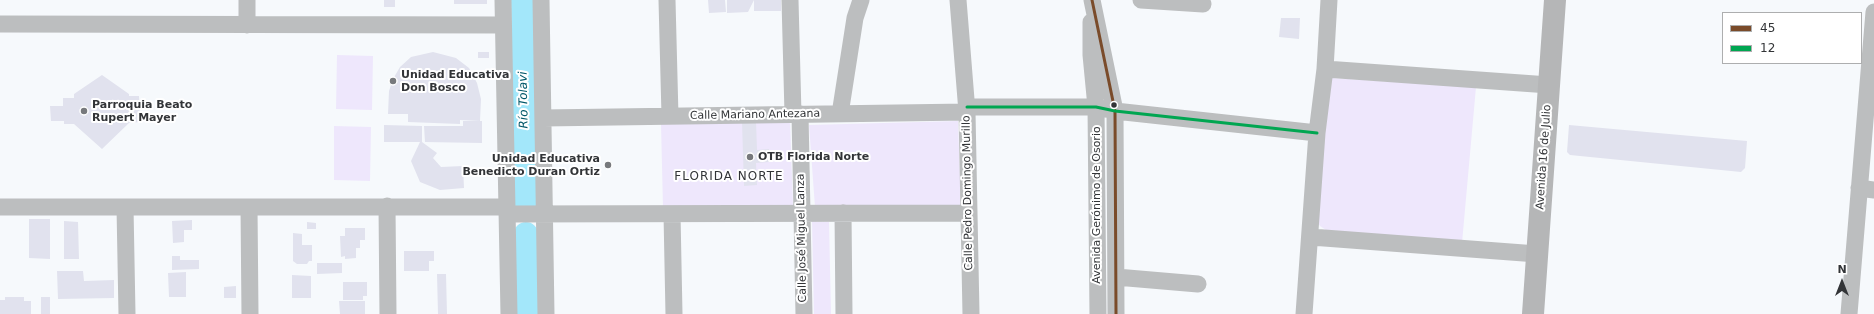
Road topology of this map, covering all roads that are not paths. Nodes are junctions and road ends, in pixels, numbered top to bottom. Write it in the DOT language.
graph roads {
  1 [pos="247,0"];
  2 [pos="503,0"];
  3 [pos="541,0"];
  4 [pos="667,0"];
  5 [pos="790,0"];
  6 [pos="861,0"];
  7 [pos="958,0"];
  8 [pos="1091,0"];
  9 [pos="1141,0"];
  10 [pos="1329,0"];
  11 [pos="1554,0"];
  12 [pos="1203,4"];
  13 [pos="1874,12"];
  14 [pos="0,24"];
  15 [pos="247,25"];
  16 [pos="503,25"];
  17 [pos="1325,69"];
  18 [pos="1549,85"];
  19 [pos="1096,107"];
  20 [pos="967,110"];
  21 [pos="1115,110"];
  22 [pos="796,114"];
  23 [pos="840,114"];
  24 [pos="670,116"];
  25 [pos="543,118"];
  26 [pos="1317,133"];
  27 [pos="1867,189"];
  28 [pos="387,206"];
  29 [pos="0,207"];
  30 [pos="126,207"];
  31 [pos="249,207"];
  32 [pos="507,211"];
  33 [pos="802,213"];
  34 [pos="843,213"];
  35 [pos="968,213"];
  36 [pos="544,214"];
  37 [pos="672,214"];
  38 [pos="1311,237"];
  39 [pos="1537,254"];
  40 [pos="1116,277"];
  41 [pos="1198,284"];
  42 [pos="127,314"];
  43 [pos="250,314"];
  44 [pos="388,314"];
  45 [pos="509,314"];
  46 [pos="546,314"];
  47 [pos="674,314"];
  48 [pos="804,314"];
  49 [pos="844,314"];
  50 [pos="971,314"];
  51 [pos="1098,314"];
  52 [pos="1116,314"];
  53 [pos="1304,314"];
  54 [pos="1532,314"];
  55 [pos="1849,314"];
  1 -- 15 [label="street"];
  2 -- 16 [label="street"];
  3 -- 25 [label="street"];
  4 -- 24 [label="street"];
  5 -- 22 [label="street, Calle José Miguel Lanza"];
  6 -- 23 [label="street"];
  7 -- 20 [label="street, Calle Pedro Domingo Murillo"];
  8 -- 19 [label="street, Avenida Gerónimo de Osorio"];
  8 -- 21 [label="street, Avenida Gerónimo de Osorio"];
  9 -- 12 [label="street"];
  10 -- 17 [label="street"];
  11 -- 18 [label="main road, Avenida 16 de Julio"];
  13 -- 27 [label="street"];
  14 -- 15 [label="street"];
  15 -- 16 [label="street"];
  16 -- 32 [label="street"];
  17 -- 18 [label="street"];
  17 -- 26 [label="street"];
  18 -- 39 [label="main road, Avenida 16 de Julio"];
  19 -- 20 [label="street, Calle Mariano Antezana"];
  19 -- 21 [label="street, Calle Mariano Antezana"];
  19 -- 51 [label="street, Avenida Gerónimo de Osorio"];
  20 -- 23 [label="street, Calle Mariano Antezana"];
  20 -- 35 [label="street, Calle Pedro Domingo Murillo"];
  21 -- 26 [label="street, Calle Mariano Antezana"];
  21 -- 40 [label="street, Avenida Gerónimo de Osorio"];
  22 -- 23 [label="street, Calle Mariano Antezana"];
  22 -- 24 [label="street, Calle Mariano Antezana"];
  22 -- 33 [label="street, Calle José Miguel Lanza"];
  24 -- 25 [label="street, Calle Mariano Antezana"];
  25 -- 36 [label="street"];
  26 -- 38 [label="street"];
  27 -- 55 [label="street"];
  28 -- 31 [label="street"];
  28 -- 32 [label="street"];
  28 -- 44 [label="street"];
  29 -- 30 [label="street"];
  30 -- 31 [label="street"];
  30 -- 42 [label="street"];
  31 -- 43 [label="street"];
  32 -- 36 [label="street"];
  32 -- 45 [label="street"];
  33 -- 34 [label="street"];
  33 -- 37 [label="street"];
  33 -- 48 [label="street, Calle José Miguel Lanza"];
  34 -- 35 [label="street"];
  34 -- 49 [label="street"];
  35 -- 50 [label="street, Calle Pedro Domingo Murillo"];
  36 -- 37 [label="street"];
  36 -- 46 [label="street"];
  37 -- 47 [label="street"];
  38 -- 39 [label="street"];
  38 -- 53 [label="street"];
  39 -- 54 [label="main road, Avenida 16 de Julio"];
  40 -- 41 [label="street"];
  40 -- 52 [label="street, Avenida Gerónimo de Osorio"];
}
